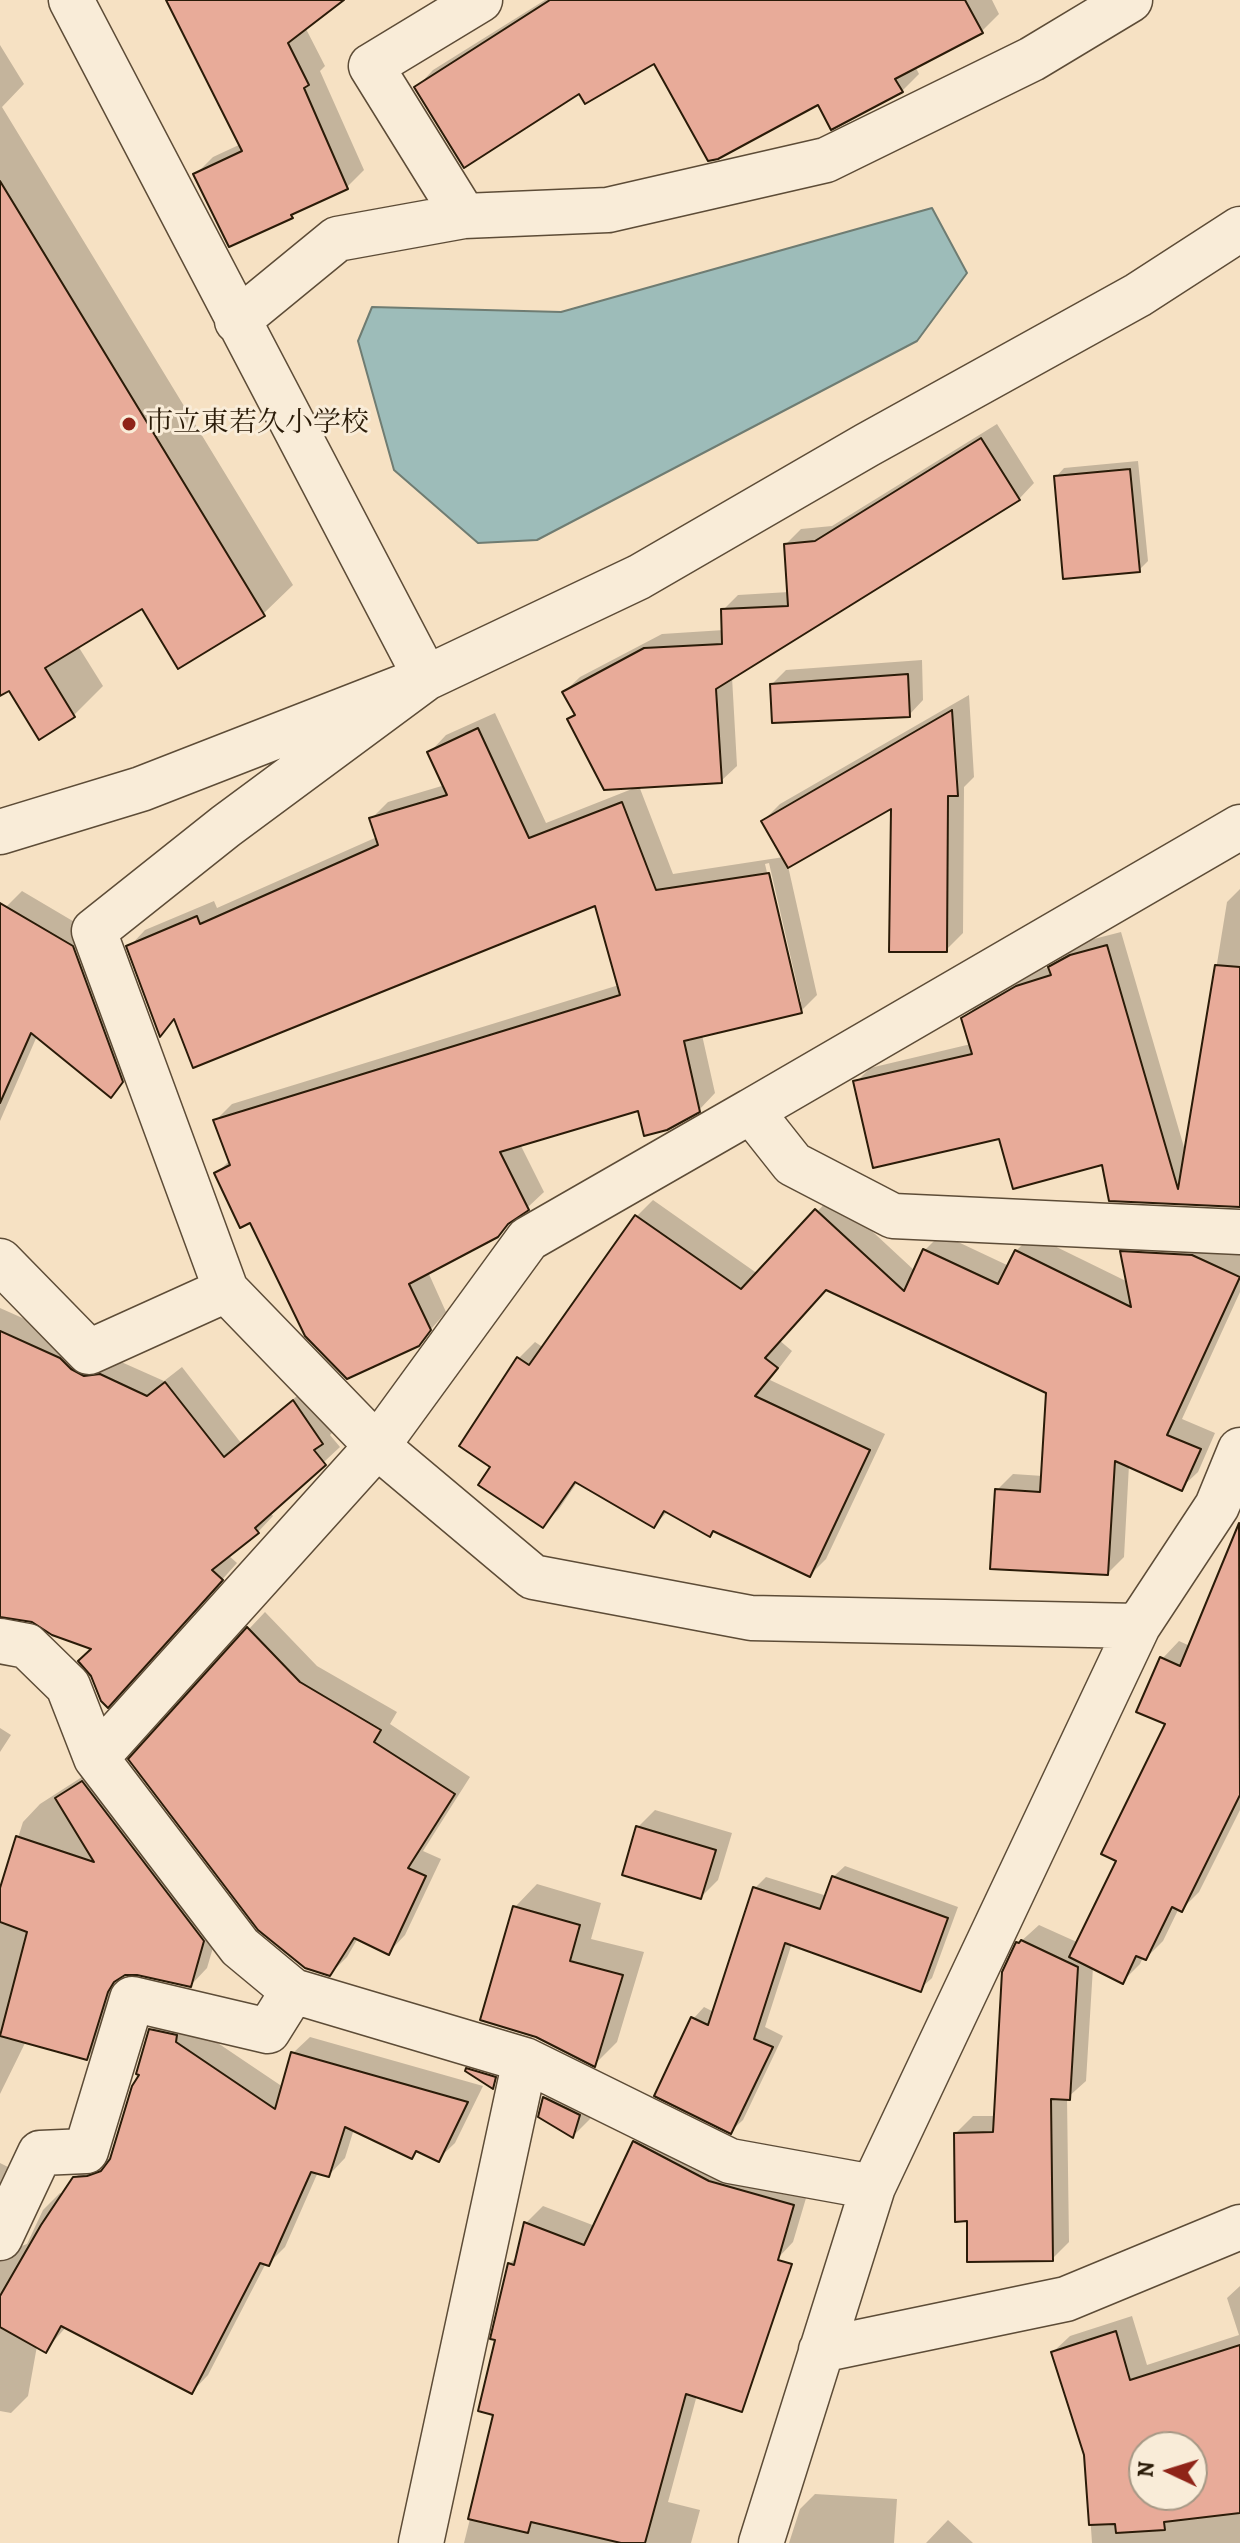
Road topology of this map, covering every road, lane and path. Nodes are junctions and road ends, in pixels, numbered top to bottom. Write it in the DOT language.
graph roads {
  1 [pos="71,0"];
  2 [pos="480,0"];
  3 [pos="1130,0"];
  4 [pos="464,216"];
  5 [pos="1240,229"];
  6 [pos="237,321"];
  7 [pos="426,678"];
  8 [pos="1240,827"];
  9 [pos="0,832"];
  10 [pos="751,1111"];
  11 [pos="1240,1232"];
  12 [pos="0,1261"];
  13 [pos="226,1290"];
  14 [pos="377,1446"];
  15 [pos="1240,1450"];
  16 [pos="1228,1511"];
  17 [pos="1138,1626"];
  18 [pos="0,1641"];
  19 [pos="96,1758"];
  20 [pos="293,1991"];
  21 [pos="525,2060"];
  22 [pos="873,2187"];
  23 [pos="1240,2227"];
  24 [pos="0,2238"];
  25 [pos="821,2350"];
  26 [pos="421,2543"];
  27 [pos="761,2543"];
  1 -- 6 [label="street"];
  2 -- 4 [label="street"];
  3 -- 4 [label="street"];
  4 -- 6 [label="street"];
  5 -- 7 [label="street"];
  6 -- 7 [label="street"];
  7 -- 9 [label="street"];
  7 -- 13 [label="street"];
  8 -- 10 [label="street"];
  10 -- 11 [label="street"];
  10 -- 14 [label="street"];
  12 -- 13 [label="street"];
  13 -- 14 [label="street"];
  14 -- 17 [label="street"];
  14 -- 19 [label="street"];
  15 -- 16 [label="street"];
  16 -- 17 [label="street"];
  17 -- 22 [label="street"];
  18 -- 19 [label="street"];
  19 -- 20 [label="street"];
  20 -- 21 [label="street"];
  20 -- 24 [label="street"];
  21 -- 22 [label="street"];
  21 -- 26 [label="street"];
  22 -- 25 [label="street"];
  23 -- 25 [label="street"];
  25 -- 27 [label="street"];
}
